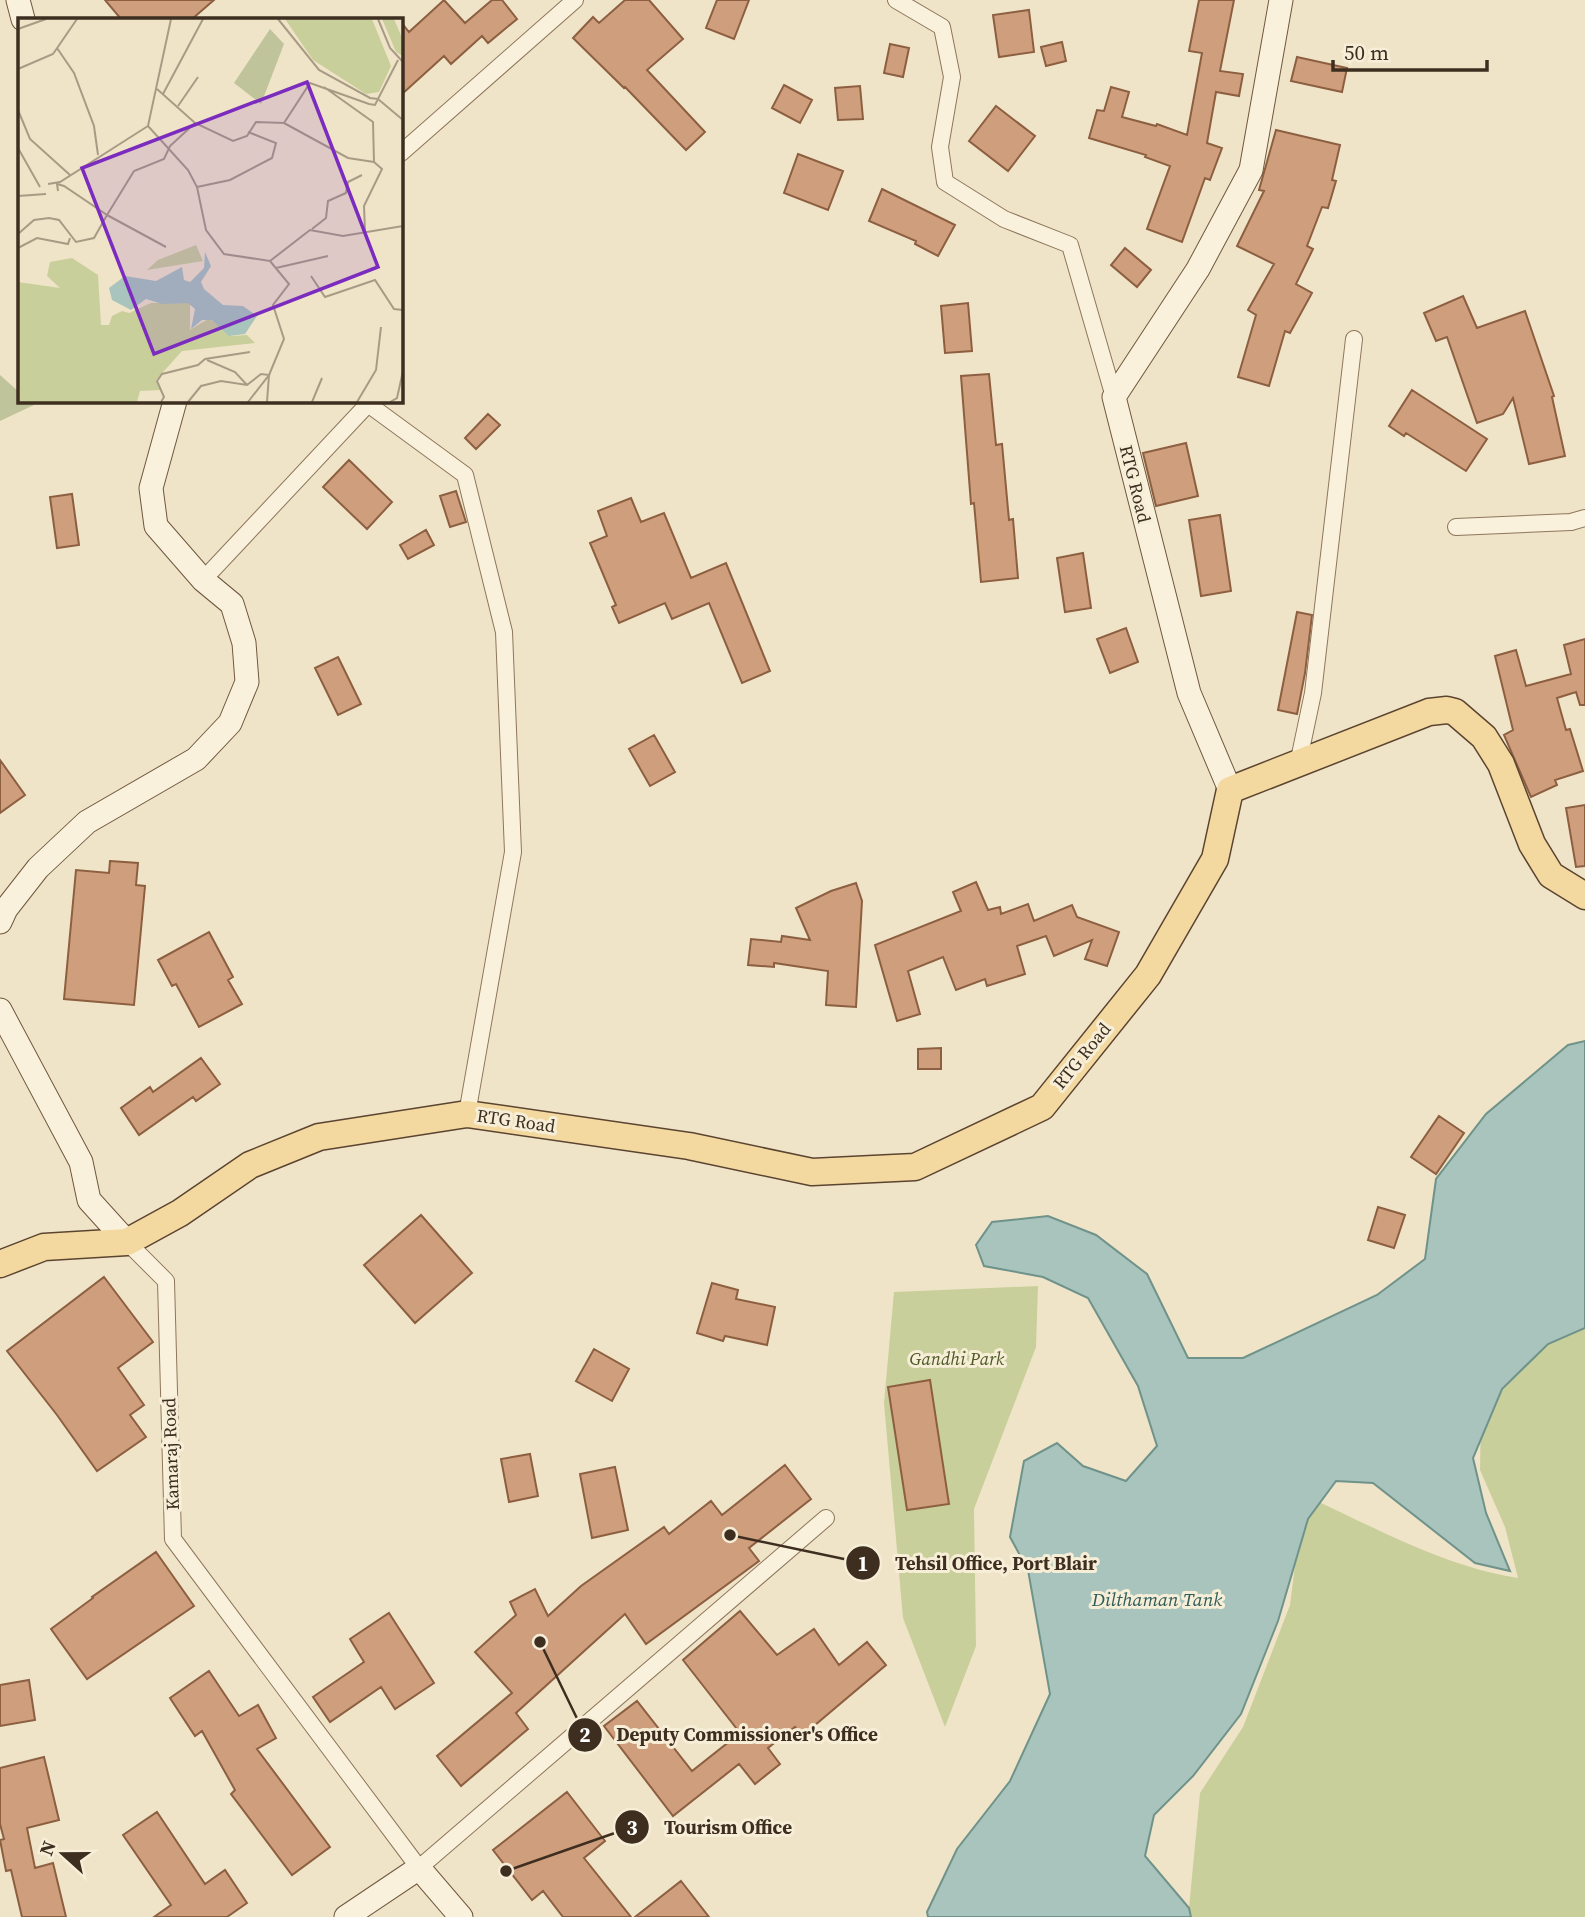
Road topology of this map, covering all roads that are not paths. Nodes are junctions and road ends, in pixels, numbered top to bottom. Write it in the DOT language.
graph roads {
  1 [pos="18,0"];
  2 [pos="575,0"];
  3 [pos="896,0"];
  4 [pos="1281,0"];
  5 [pos="23,18"];
  6 [pos="402,152"];
  7 [pos="1354,339"];
  8 [pos="1114,397"];
  9 [pos="175,402"];
  10 [pos="1585,518"];
  11 [pos="1456,527"];
  12 [pos="203,580"];
  13 [pos="1298,764"];
  14 [pos="1230,790"];
  15 [pos="1585,896"];
  16 [pos="0,922"];
  17 [pos="0,1010"];
  18 [pos="467,1114"];
  19 [pos="127,1242"];
  20 [pos="0,1264"];
  21 [pos="826,1518"];
  22 [pos="419,1868"];
  23 [pos="346,1917"];
  24 [pos="461,1917"];
  1 -- 5 [label="main road"];
  2 -- 6 [label="street"];
  3 -- 8 [label="street"];
  4 -- 8 [label="main road"];
  7 -- 13 [label="street"];
  8 -- 14 [label="main road, RTG Road"];
  9 -- 12 [label="main road"];
  10 -- 11 [label="street"];
  12 -- 16 [label="main road"];
  12 -- 18 [label="street"];
  13 -- 14 [label="main road"];
  13 -- 15 [label="main road"];
  14 -- 18 [label="main road, RTG Road"];
  17 -- 19 [label="main road, Kamaraj Road"];
  18 -- 19 [label="main road, RTG Road"];
  19 -- 20 [label="main road, RTG Road"];
  19 -- 22 [label="street, Kamaraj Road"];
  21 -- 22 [label="street"];
  22 -- 23 [label="main road"];
  22 -- 24 [label="main road"];
}
